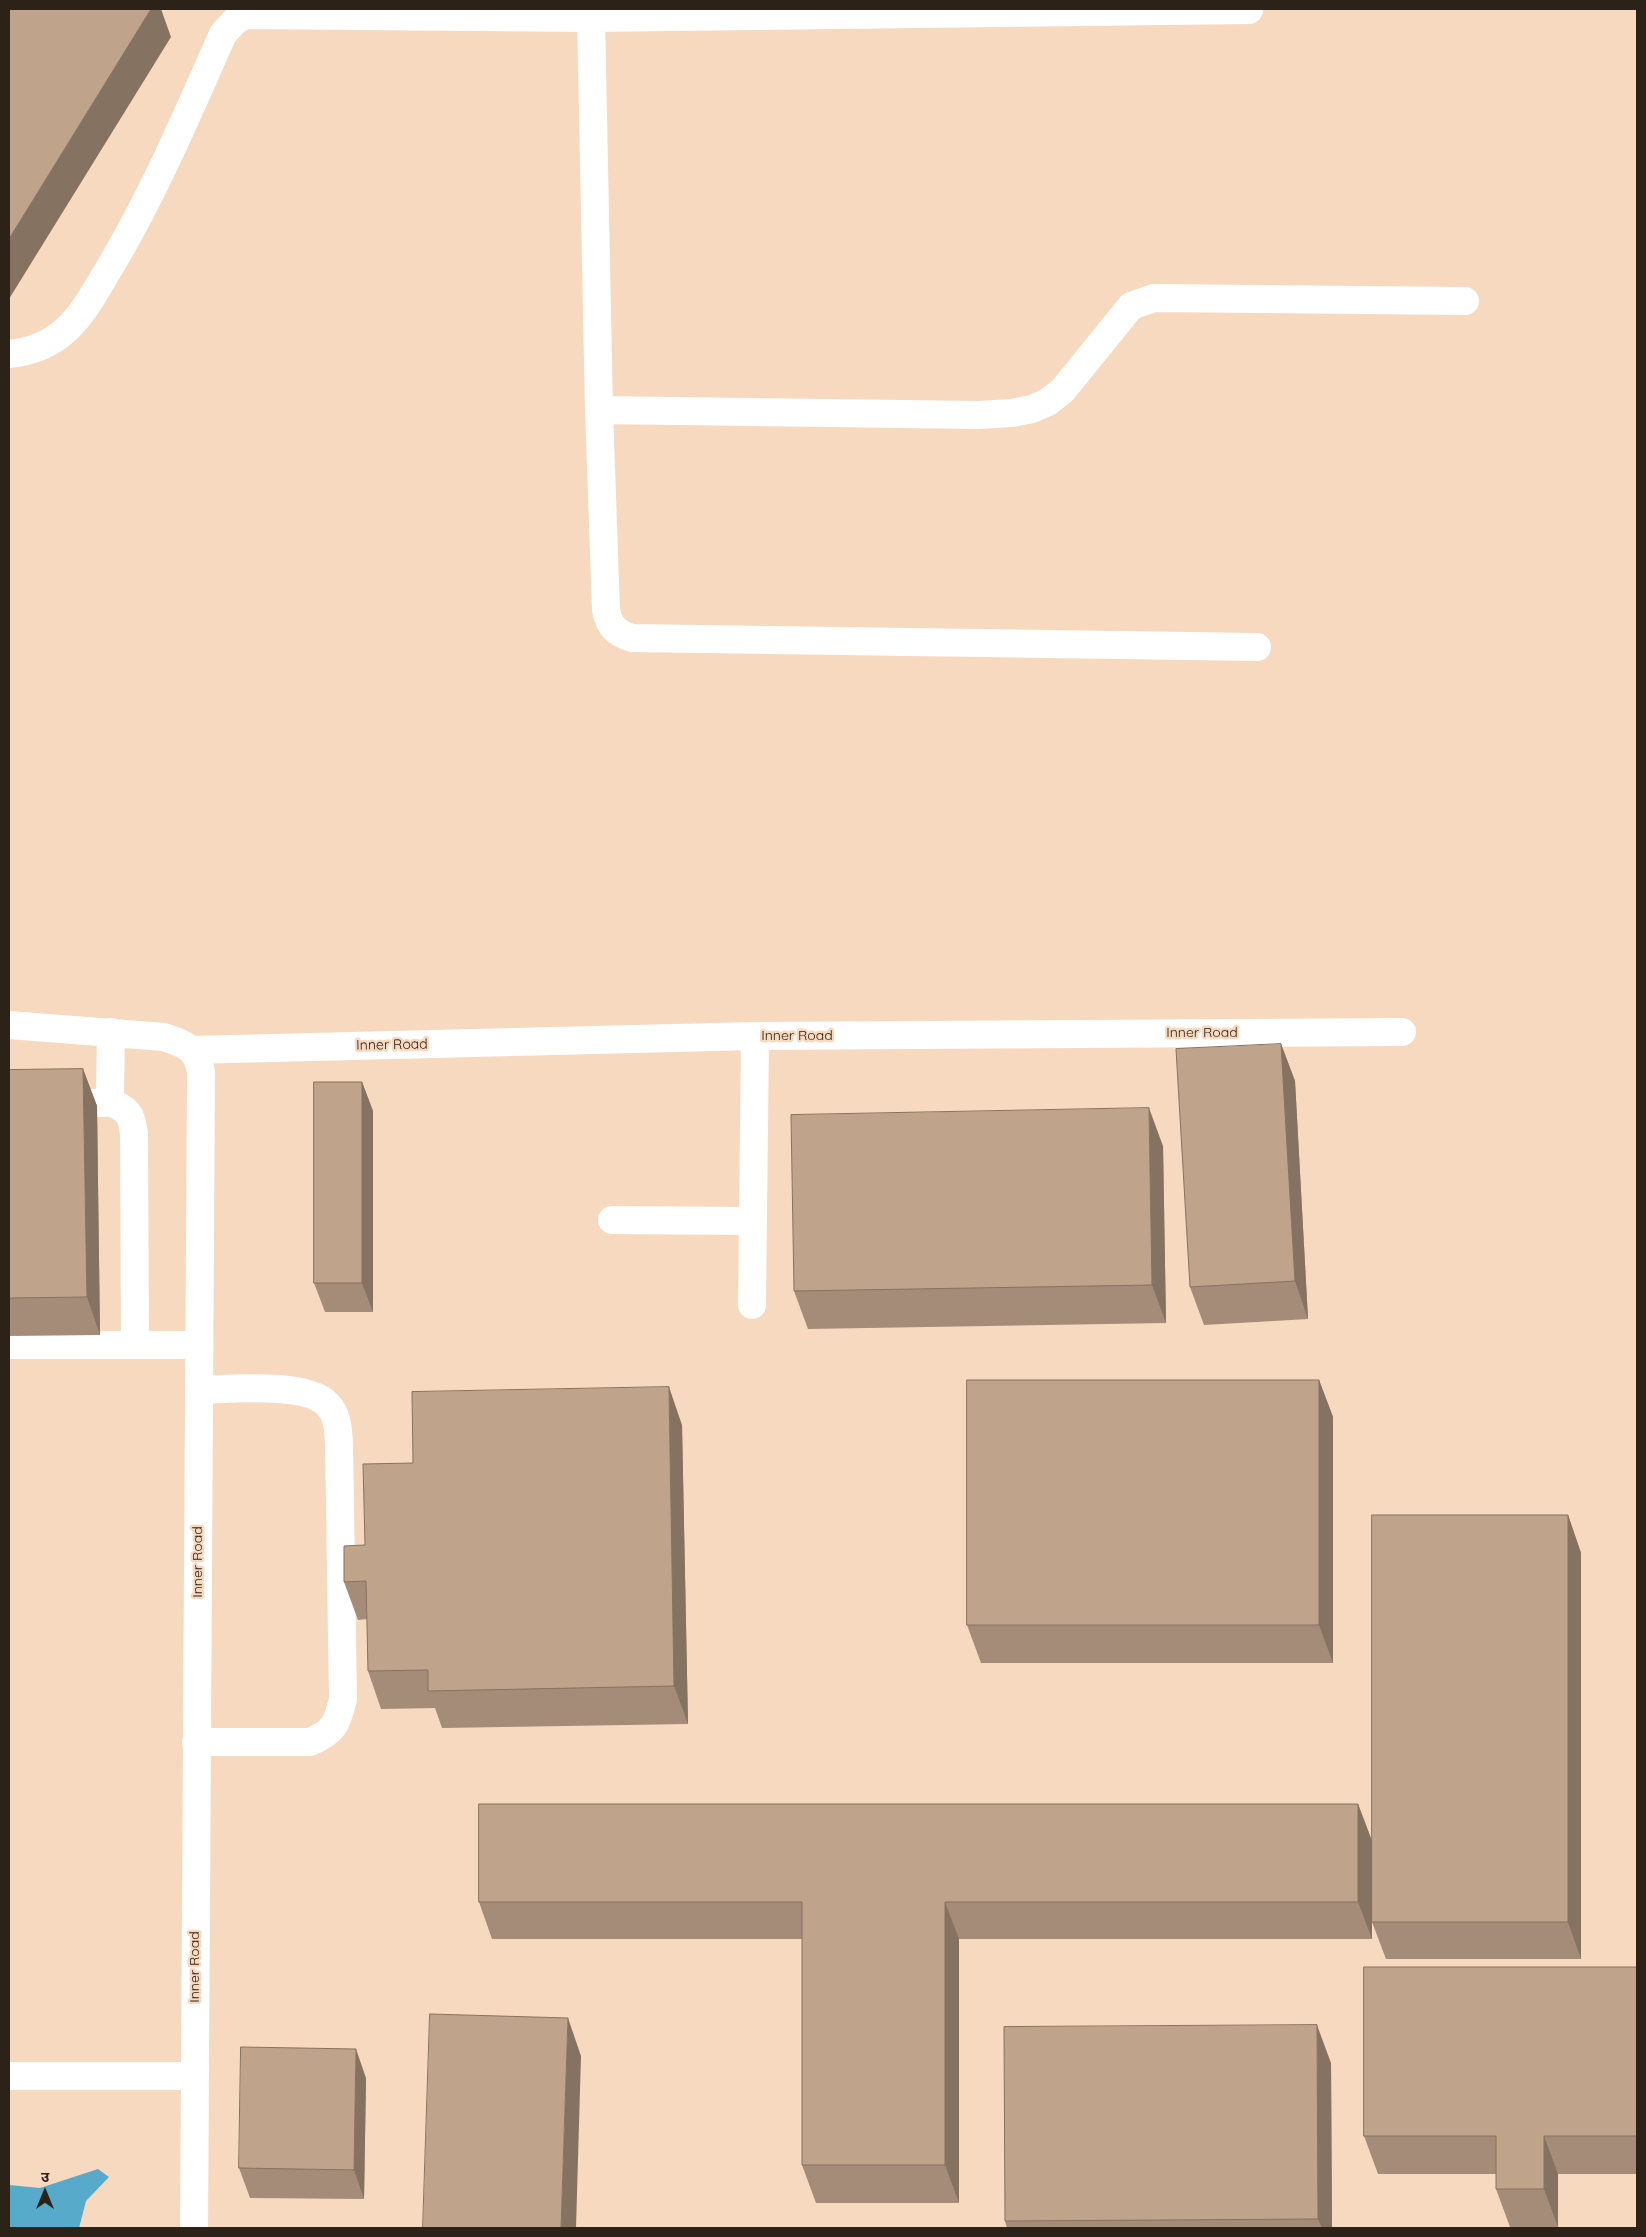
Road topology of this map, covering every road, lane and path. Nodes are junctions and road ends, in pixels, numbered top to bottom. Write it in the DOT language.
graph roads {
  1 [pos="1249,10"];
  2 [pos="591,18"];
  3 [pos="1465,301"];
  4 [pos="9,354"];
  5 [pos="598,410"];
  6 [pos="1257,647"];
  7 [pos="9,1025"];
  8 [pos="111,1032"];
  9 [pos="1402,1032"];
  10 [pos="755,1036"];
  11 [pos="192,1050"];
  12 [pos="108,1101"];
  13 [pos="66,1103"];
  14 [pos="612,1220"];
  15 [pos="753,1221"];
  16 [pos="752,1305"];
  17 [pos="135,1344"];
  18 [pos="199,1344"];
  19 [pos="9,1345"];
  20 [pos="199,1390"];
  21 [pos="196,1742"];
  22 [pos="9,2076"];
  23 [pos="194,2076"];
  24 [pos="194,2228"];
  1 -- 2 [label="street"];
  2 -- 4 [label="street"];
  2 -- 5 [label="street"];
  3 -- 5 [label="street"];
  5 -- 6 [label="street"];
  7 -- 8 [label="street, Inner Road"];
  8 -- 11 [label="street, Inner Road"];
  8 -- 12 [label="street"];
  9 -- 10 [label="street, Inner Road"];
  10 -- 11 [label="street, Inner Road"];
  10 -- 15 [label="street"];
  11 -- 18 [label="street, Inner Road"];
  12 -- 13 [label="street"];
  12 -- 17 [label="street"];
  14 -- 15 [label="street"];
  15 -- 16 [label="street"];
  17 -- 18 [label="street"];
  17 -- 19 [label="street"];
  18 -- 20 [label="street, Inner Road"];
  20 -- 21 [label="street, Inner Road"];
  20 -- 21 [label="street"];
  21 -- 23 [label="street, Inner Road"];
  22 -- 23 [label="street"];
  23 -- 24 [label="street, Inner Road"];
}
